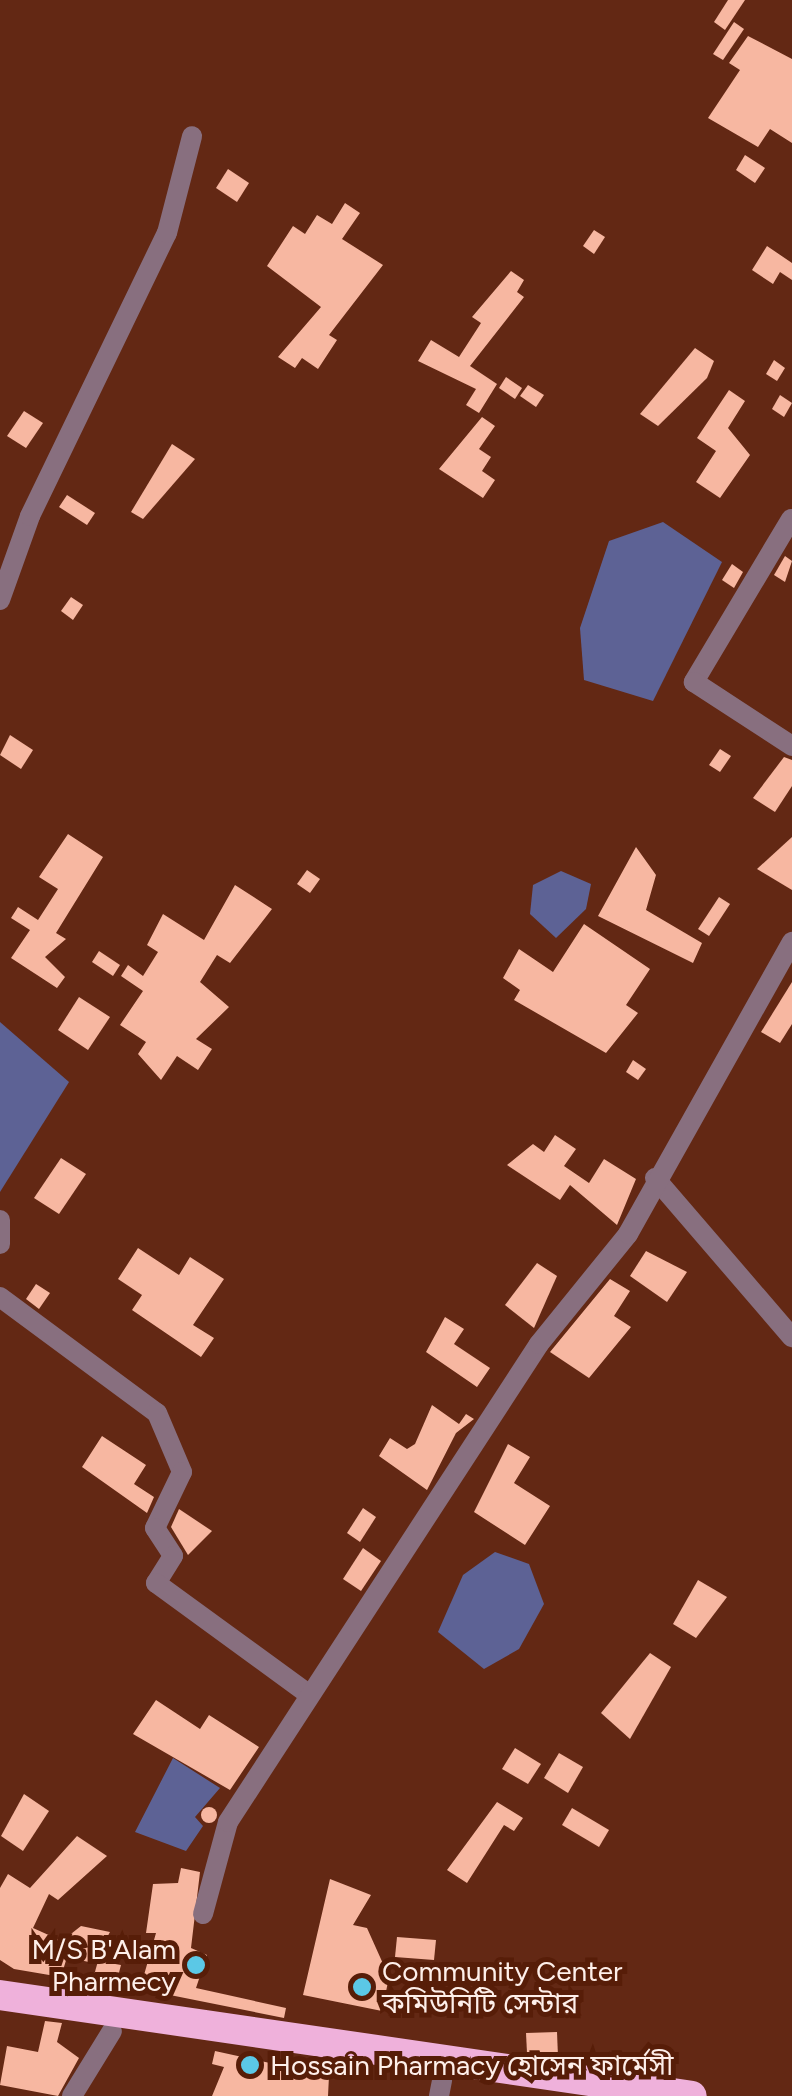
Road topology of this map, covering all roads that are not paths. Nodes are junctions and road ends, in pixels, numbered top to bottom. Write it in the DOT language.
graph roads {
  1 [pos="192,136"];
  2 [pos="792,520"];
  3 [pos="0,600"];
  4 [pos="792,746"];
  5 [pos="789,955"];
  6 [pos="655,1178"];
  7 [pos="0,1220"];
  8 [pos="0,1244"];
  9 [pos="0,1297"];
  10 [pos="792,1337"];
  11 [pos="306,1693"];
  12 [pos="203,1914"];
  13 [pos="0,1995"];
  14 [pos="0,2015"];
  15 [pos="112,2031"];
  16 [pos="440,2088"];
  17 [pos="72,2096"];
  18 [pos="546,2096"];
  19 [pos="692,2096"];
  1 -- 3 [label="street"];
  2 -- 4 [label="street"];
  5 -- 6 [label="street"];
  6 -- 10 [label="street"];
  6 -- 11 [label="street"];
  7 -- 8 [label="street"];
  9 -- 11 [label="street"];
  11 -- 12 [label="street"];
  13 -- 19 [label="highway"];
  14 -- 15 [label="highway"];
  15 -- 16 [label="highway"];
  15 -- 17 [label="street"];
  16 -- 18 [label="highway"];
}
